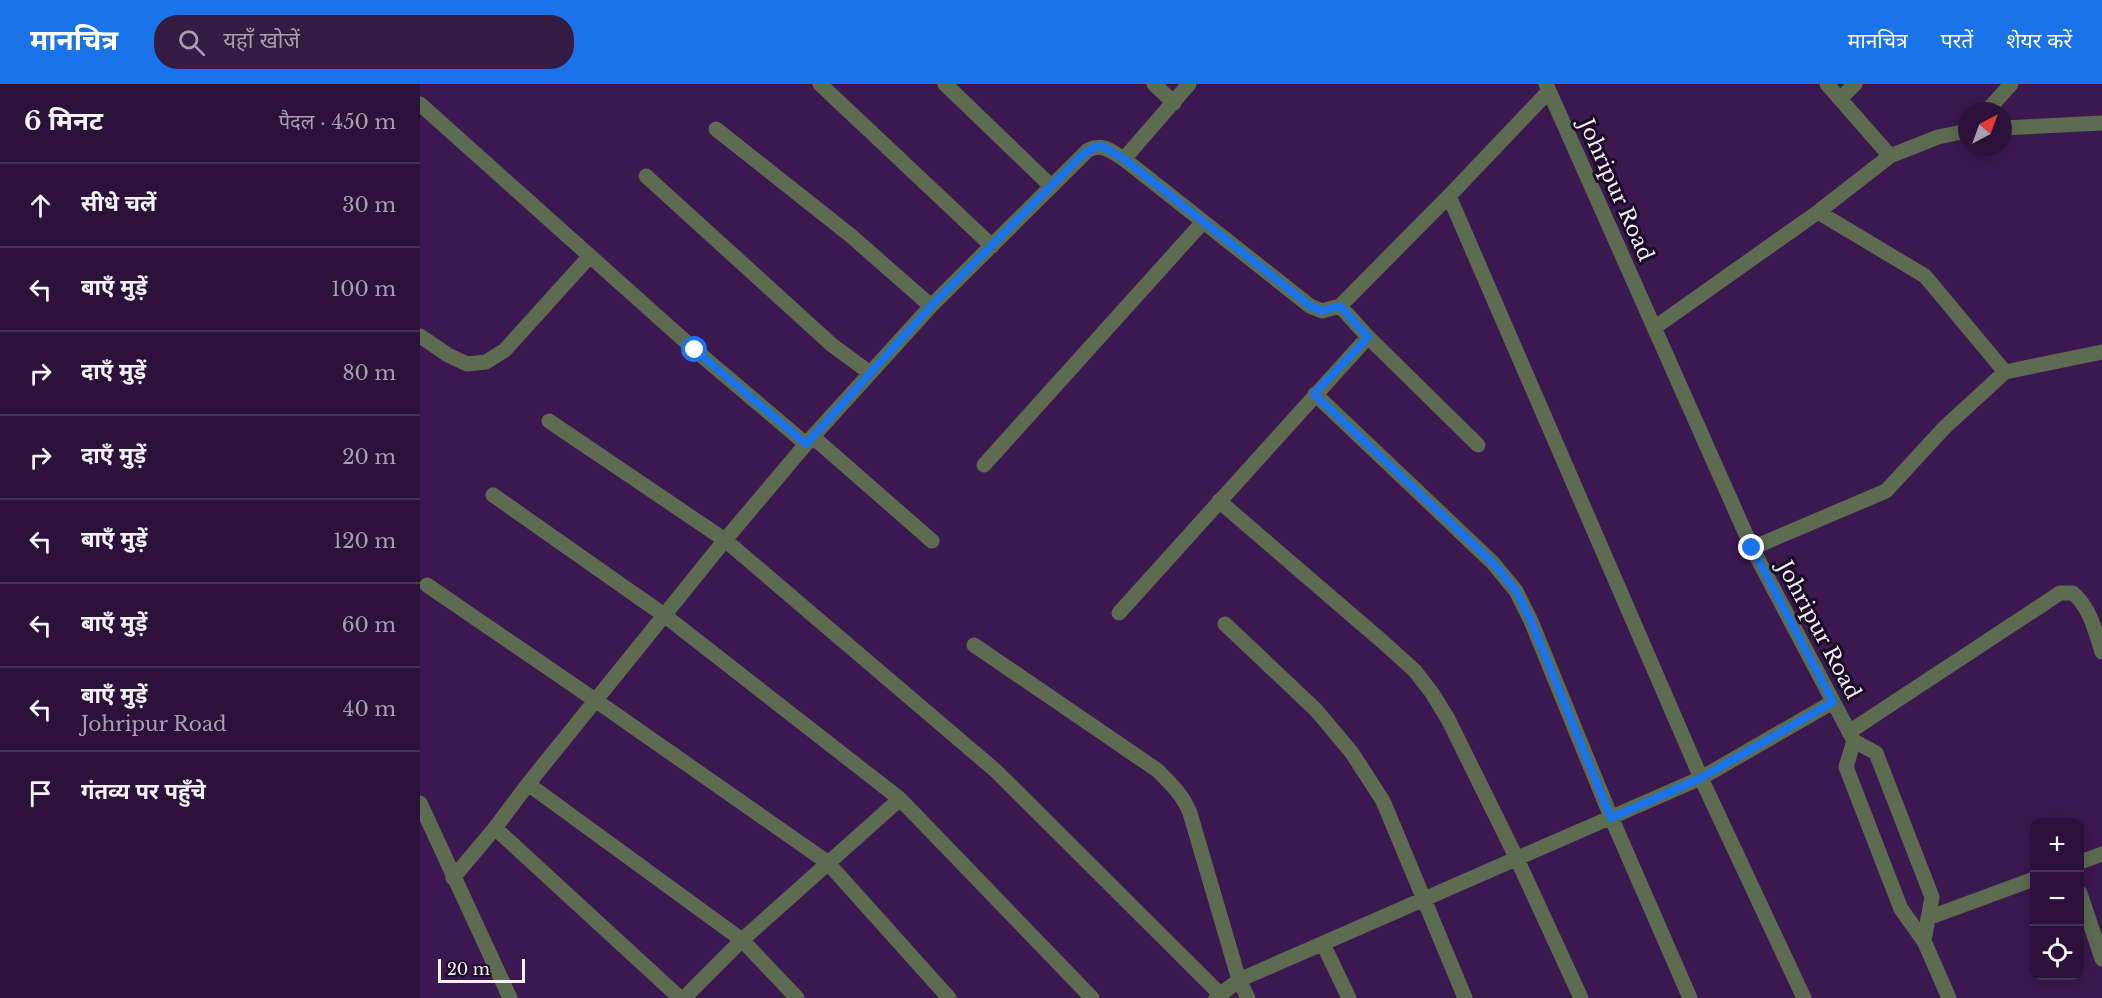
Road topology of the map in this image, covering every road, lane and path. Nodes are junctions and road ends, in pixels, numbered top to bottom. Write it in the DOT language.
graph roads {
  1 [pos="820,84"];
  2 [pos="945,84"];
  3 [pos="1154,84"];
  4 [pos="1189,84"];
  5 [pos="1827,84"];
  6 [pos="1855,84"];
  7 [pos="2010,84"];
  8 [pos="1548,87"];
  9 [pos="1840,99"];
  10 [pos="1174,102"];
  11 [pos="1995,102"];
  12 [pos="420,104"];
  13 [pos="2102,123"];
  14 [pos="2012,128"];
  15 [pos="716,129"];
  16 [pos="1958,133"];
  17 [pos="1890,156"];
  18 [pos="1124,159"];
  19 [pos="646,176"];
  20 [pos="1051,186"];
  21 [pos="1449,196"];
  22 [pos="1818,212"];
  23 [pos="1203,222"];
  24 [pos="992,246"];
  25 [pos="590,257"];
  26 [pos="931,306"];
  27 [pos="1340,306"];
  28 [pos="1654,328"];
  29 [pos="420,336"];
  30 [pos="1368,337"];
  31 [pos="2102,352"];
  32 [pos="2005,372"];
  33 [pos="870,373"];
  34 [pos="1314,394"];
  35 [pos="549,422"];
  36 [pos="810,441"];
  37 [pos="1478,444"];
  38 [pos="984,465"];
  39 [pos="493,495"];
  40 [pos="1219,501"];
  41 [pos="725,540"];
  42 [pos="932,541"];
  43 [pos="1752,548"];
  44 [pos="426,585"];
  45 [pos="1119,613"];
  46 [pos="664,615"];
  47 [pos="1225,624"];
  48 [pos="974,645"];
  49 [pos="2102,652"];
  50 [pos="595,700"];
  51 [pos="1833,702"];
  52 [pos="1851,736"];
  53 [pos="1701,778"];
  54 [pos="528,784"];
  55 [pos="900,799"];
  56 [pos="420,803"];
  57 [pos="1611,818"];
  58 [pos="495,828"];
  59 [pos="2102,854"];
  60 [pos="1517,859"];
  61 [pos="2084,860"];
  62 [pos="827,862"];
  63 [pos="453,878"];
  64 [pos="2030,880"];
  65 [pos="1424,900"];
  66 [pos="2084,907"];
  67 [pos="1928,918"];
  68 [pos="742,940"];
  69 [pos="1924,941"];
  70 [pos="1323,944"];
  71 [pos="2102,959"];
  72 [pos="1239,980"];
  73 [pos="1218,996"];
  74 [pos="510,998"];
  75 [pos="682,998"];
  76 [pos="797,998"];
  77 [pos="950,998"];
  78 [pos="1092,998"];
  79 [pos="1248,998"];
  80 [pos="1349,998"];
  81 [pos="1465,998"];
  82 [pos="1581,998"];
  83 [pos="1690,998"];
  84 [pos="1804,998"];
  85 [pos="1949,998"];
  1 -- 24 [label="street"];
  2 -- 20 [label="street"];
  3 -- 10 [label="street"];
  4 -- 10 [label="street"];
  5 -- 9 [label="street"];
  6 -- 9 [label="street"];
  7 -- 11 [label="street"];
  8 -- 21 [label="street"];
  8 -- 28 [label="street, Johripur Road"];
  9 -- 17 [label="street"];
  10 -- 18 [label="street"];
  12 -- 25 [label="street"];
  13 -- 14 [label="street"];
  15 -- 26 [label="street"];
  16 -- 17 [label="street"];
  17 -- 22 [label="street"];
  18 -- 20 [label="street"];
  18 -- 23 [label="street"];
  19 -- 33 [label="street"];
  20 -- 24 [label="street"];
  21 -- 27 [label="street"];
  21 -- 53 [label="street"];
  22 -- 28 [label="street"];
  22 -- 32 [label="street"];
  23 -- 27 [label="street"];
  23 -- 38 [label="street"];
  24 -- 26 [label="street"];
  25 -- 29 [label="street"];
  25 -- 36 [label="street"];
  26 -- 33 [label="street"];
  27 -- 30 [label="street"];
  28 -- 43 [label="street, Johripur Road"];
  30 -- 34 [label="street"];
  30 -- 37 [label="street"];
  31 -- 32 [label="street"];
  32 -- 43 [label="street"];
  33 -- 36 [label="street"];
  34 -- 40 [label="street"];
  34 -- 57 [label="street"];
  35 -- 41 [label="street"];
  36 -- 41 [label="street"];
  36 -- 42 [label="street"];
  39 -- 46 [label="street"];
  40 -- 45 [label="street"];
  40 -- 60 [label="street"];
  41 -- 46 [label="street"];
  41 -- 73 [label="street"];
  43 -- 51 [label="street, Johripur Road"];
  44 -- 50 [label="street"];
  46 -- 50 [label="street"];
  46 -- 55 [label="street"];
  47 -- 65 [label="street"];
  48 -- 72 [label="street"];
  49 -- 52 [label="street"];
  50 -- 54 [label="street"];
  50 -- 62 [label="street"];
  51 -- 52 [label="street, Johripur Road"];
  51 -- 53 [label="street"];
  52 -- 67 [label="street"];
  52 -- 69 [label="street"];
  53 -- 57 [label="street"];
  53 -- 84 [label="street"];
  54 -- 58 [label="street"];
  54 -- 68 [label="street"];
  55 -- 62 [label="street"];
  55 -- 78 [label="street"];
  56 -- 63 [label="street"];
  57 -- 60 [label="street"];
  57 -- 83 [label="street"];
  58 -- 63 [label="street"];
  58 -- 75 [label="street"];
  59 -- 61 [label="street"];
  60 -- 65 [label="street"];
  60 -- 82 [label="street"];
  62 -- 68 [label="street"];
  62 -- 77 [label="street"];
  63 -- 74 [label="street"];
  64 -- 67 [label="street"];
  65 -- 70 [label="street"];
  65 -- 81 [label="street"];
  66 -- 71 [label="street"];
  67 -- 69 [label="street"];
  68 -- 75 [label="street"];
  68 -- 76 [label="street"];
  69 -- 85 [label="street"];
  70 -- 72 [label="street"];
  70 -- 80 [label="street"];
  72 -- 73 [label="street"];
  72 -- 79 [label="street"];
}
